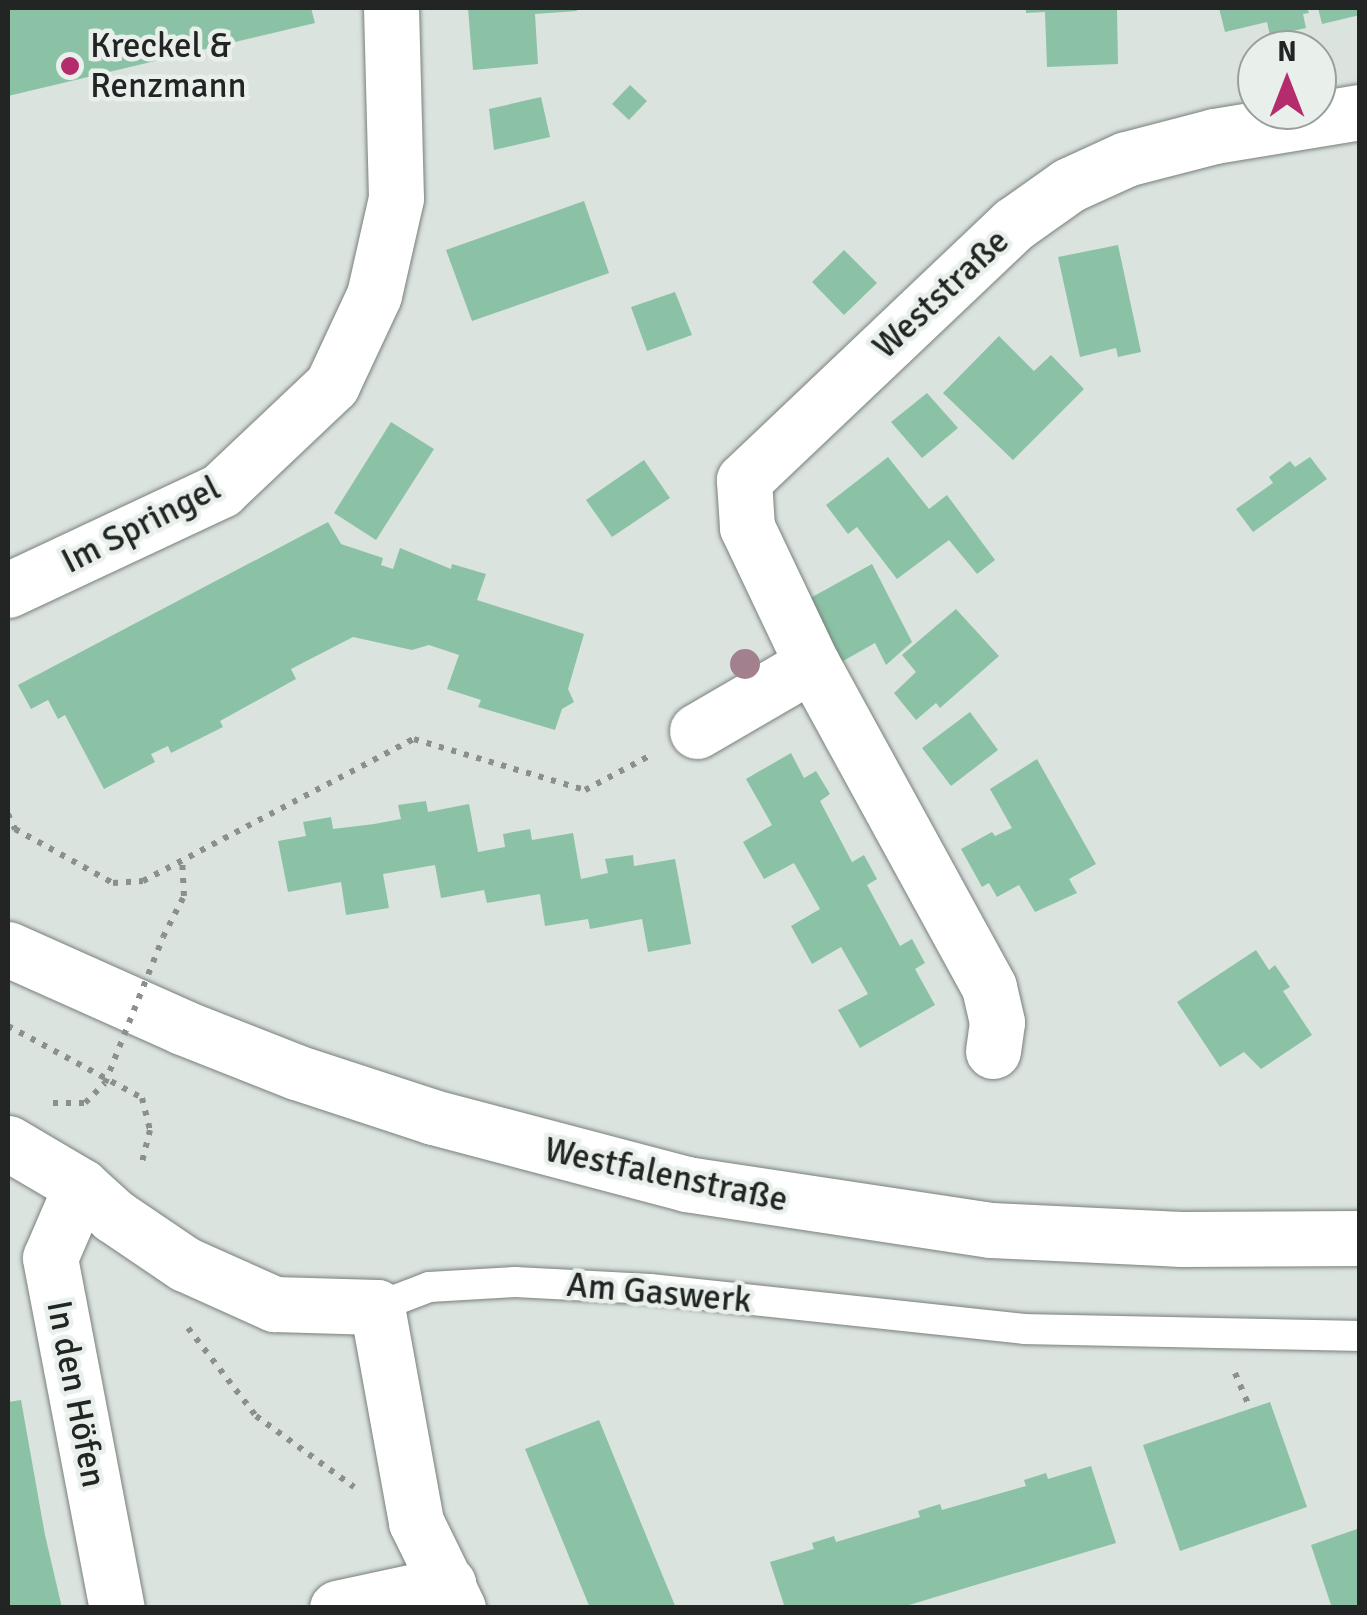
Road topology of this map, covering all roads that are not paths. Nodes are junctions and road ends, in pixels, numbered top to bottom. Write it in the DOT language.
graph roads {
  1 [pos="391,8"];
  2 [pos="1360,112"];
  3 [pos="8,590"];
  4 [pos="812,664"];
  5 [pos="697,731"];
  6 [pos="8,948"];
  7 [pos="993,1050"];
  8 [pos="8,1143"];
  9 [pos="98,1201"];
  10 [pos="1360,1238"];
  11 [pos="377,1307"];
  12 [pos="1360,1336"];
  13 [pos="453,1596"];
  14 [pos="117,1608"];
  15 [pos="337,1608"];
  1 -- 3 [label="street, Im Springel"];
  2 -- 4 [label="street, Weststraße"];
  4 -- 5 [label="street"];
  4 -- 7 [label="street, Weststraße"];
  6 -- 10 [label="street, Westfalenstraße"];
  8 -- 9 [label="street, Am Gaswerk"];
  9 -- 11 [label="street, Am Gaswerk"];
  9 -- 14 [label="street, In den Höfen"];
  11 -- 12 [label="lane, Am Gaswerk"];
  11 -- 13 [label="street"];
  13 -- 15 [label="street"];
}
